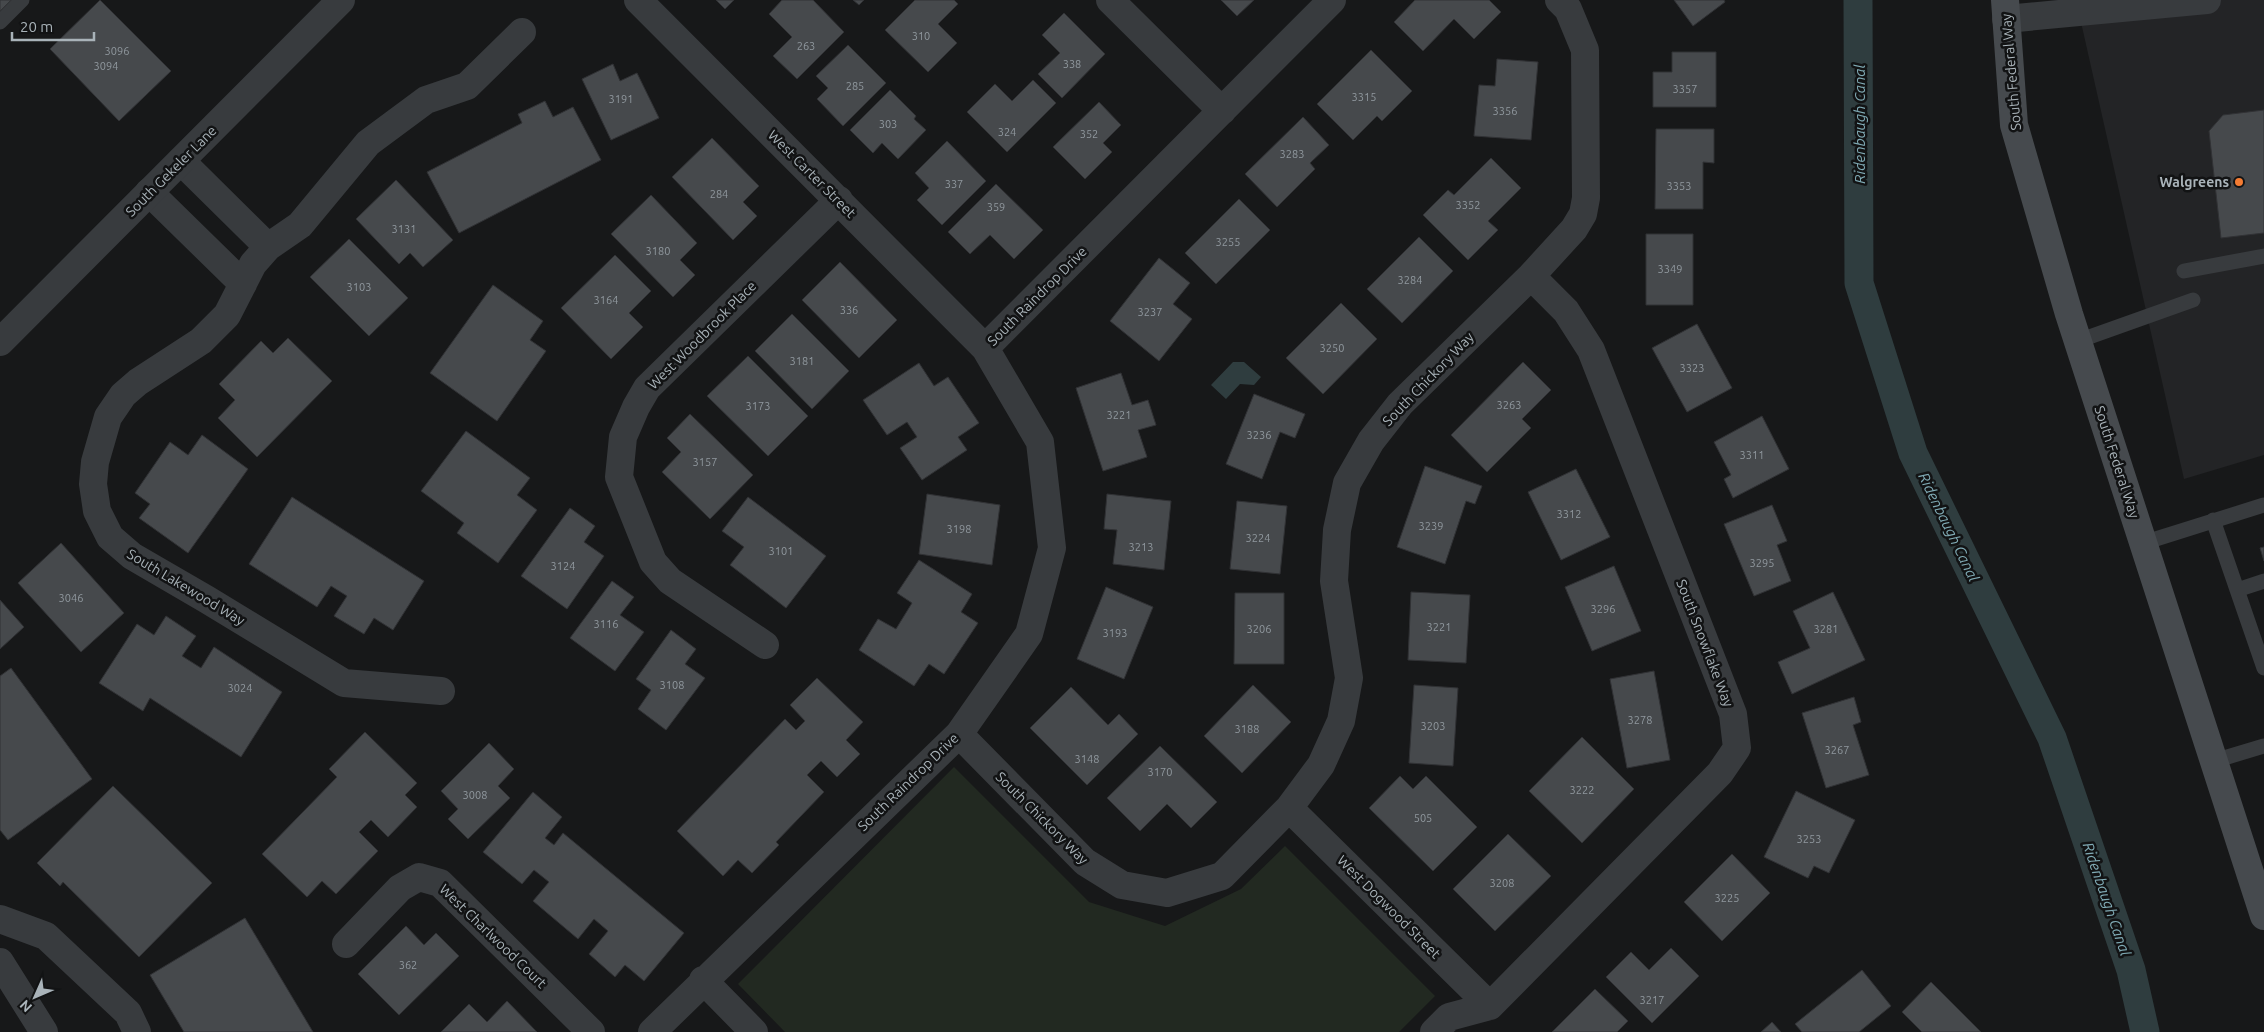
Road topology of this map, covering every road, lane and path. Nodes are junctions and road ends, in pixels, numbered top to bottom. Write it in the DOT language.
graph roads {
  1 [pos="22,0"];
  2 [pos="638,0"];
  3 [pos="1110,0"];
  4 [pos="1332,0"];
  5 [pos="1559,0"];
  6 [pos="2207,0"];
  7 [pos="331,3"];
  8 [pos="2006,9"];
  9 [pos="0,22"];
  10 [pos="522,32"];
  11 [pos="1222,111"];
  12 [pos="180,161"];
  13 [pos="149,192"];
  14 [pos="839,200"];
  15 [pos="268,247"];
  16 [pos="2264,256"];
  17 [pos="2184,271"];
  18 [pos="1531,276"];
  19 [pos="243,284"];
  20 [pos="2193,300"];
  21 [pos="2078,341"];
  22 [pos="0,342"];
  23 [pos="985,348"];
  24 [pos="2264,505"];
  25 [pos="2213,520"];
  26 [pos="2143,542"];
  27 [pos="2264,581"];
  28 [pos="2237,590"];
  29 [pos="2258,630"];
  30 [pos="765,645"];
  31 [pos="2264,668"];
  32 [pos="441,691"];
  33 [pos="959,734"];
  34 [pos="2264,746"];
  35 [pos="2214,761"];
  36 [pos="1289,808"];
  37 [pos="2264,916"];
  38 [pos="0,918"];
  39 [pos="346,944"];
  40 [pos="0,962"];
  41 [pos="703,980"];
  42 [pos="1490,1006"];
  43 [pos="44,1032"];
  44 [pos="138,1032"];
  45 [pos="591,1032"];
  46 [pos="652,1032"];
  47 [pos="754,1032"];
  48 [pos="1434,1032"];
  1 -- 9 [label="lane"];
  2 -- 14 [label="street, West Carter Street"];
  3 -- 11 [label="street"];
  4 -- 11 [label="street, South Raindrop Drive"];
  5 -- 18 [label="street, South Chickory Way"];
  6 -- 8 [label="street"];
  7 -- 12 [label="street, South Gekeler Lane"];
  8 -- 21 [label="main road, South Federal Way"];
  10 -- 15 [label="street, South Lakewood Way"];
  11 -- 23 [label="street, South Raindrop Drive"];
  12 -- 13 [label="street, South Gekeler Lane"];
  12 -- 15 [label="street"];
  13 -- 19 [label="street"];
  13 -- 22 [label="street, South Gekeler Lane"];
  14 -- 23 [label="street, West Carter Street"];
  14 -- 30 [label="street, West Woodbrook Place"];
  15 -- 19 [label="street, South Lakewood Way"];
  16 -- 17 [label="lane"];
  18 -- 36 [label="street, South Chickory Way"];
  18 -- 42 [label="street, South Snowflake Way"];
  19 -- 32 [label="street, South Lakewood Way"];
  20 -- 21 [label="lane"];
  21 -- 26 [label="main road, South Federal Way"];
  23 -- 33 [label="street, South Raindrop Drive"];
  24 -- 25 [label="lane"];
  25 -- 26 [label="lane"];
  25 -- 28 [label="lane"];
  26 -- 35 [label="main road, South Federal Way"];
  27 -- 28 [label="lane"];
  28 -- 29 [label="lane"];
  29 -- 31 [label="lane"];
  33 -- 36 [label="street, South Chickory Way"];
  33 -- 41 [label="street, South Raindrop Drive"];
  34 -- 35 [label="lane"];
  35 -- 37 [label="main road, South Federal Way"];
  36 -- 42 [label="street, West Dogwood Street"];
  38 -- 44 [label="street"];
  39 -- 45 [label="street, West Charlwood Court"];
  40 -- 43 [label="street"];
  41 -- 46 [label="street, South Raindrop Drive"];
  41 -- 47 [label="street"];
  42 -- 48 [label="street, South Snowflake Way"];
}
